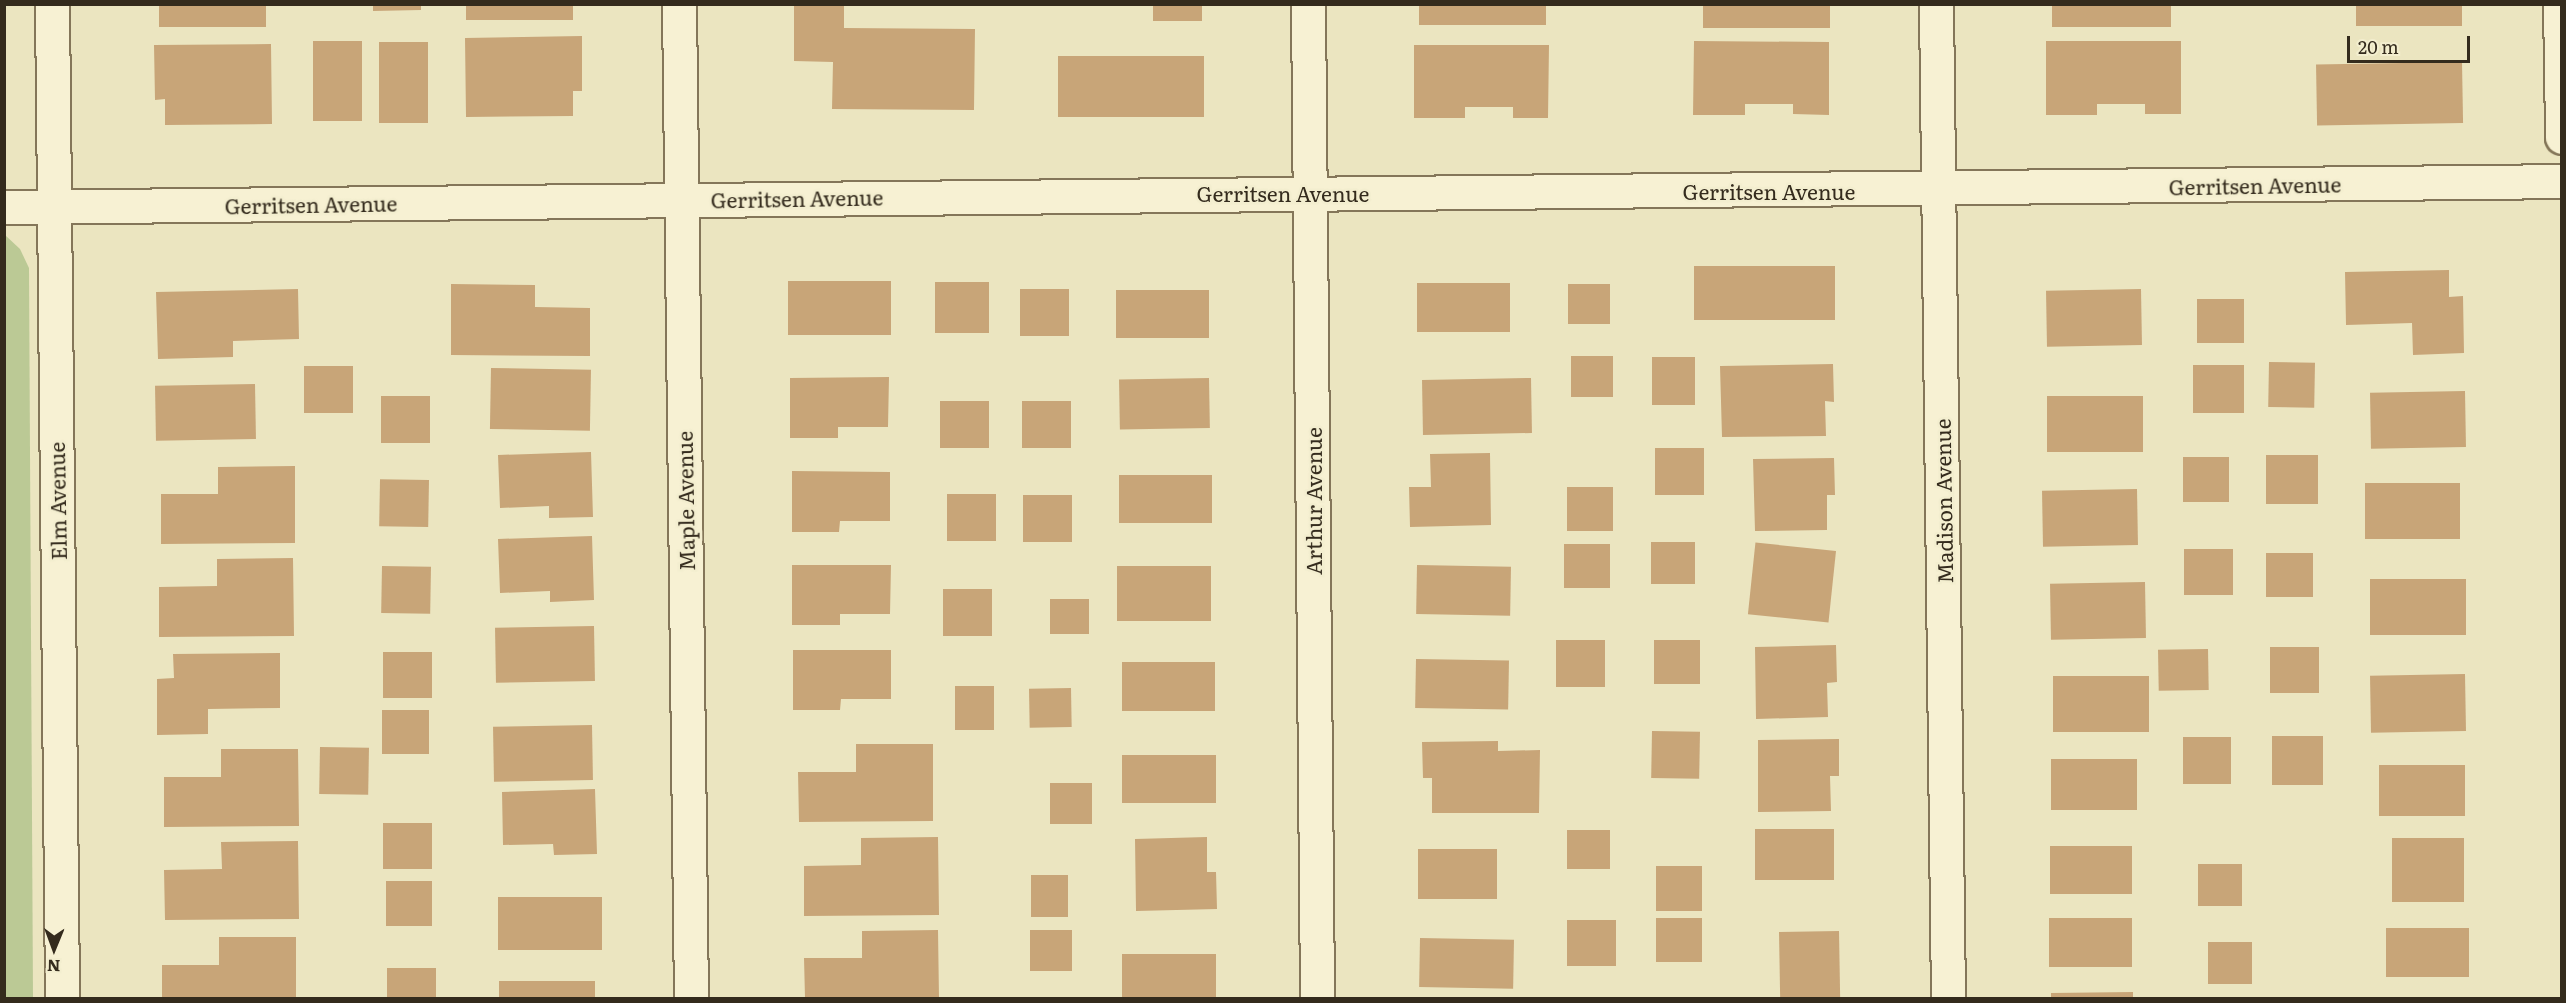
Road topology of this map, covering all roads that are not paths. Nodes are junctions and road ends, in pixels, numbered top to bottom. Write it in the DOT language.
graph roads {
  1 [pos="52,4"];
  2 [pos="679,4"];
  3 [pos="1308,4"];
  4 [pos="1936,4"];
  5 [pos="2560,4"];
  6 [pos="2562,137"];
  7 [pos="2562,181"];
  8 [pos="1939,190"];
  9 [pos="1310,192"];
  10 [pos="683,199"];
  11 [pos="55,206"];
  12 [pos="4,207"];
  13 [pos="62,999"];
  14 [pos="691,999"];
  15 [pos="1317,999"];
  16 [pos="1948,999"];
  1 -- 11 [label="street, Elm Avenue"];
  2 -- 10 [label="street, Maple Avenue"];
  3 -- 9 [label="street, Arthur Avenue"];
  4 -- 8 [label="street, Madison Avenue"];
  5 -- 6 [label="street"];
  7 -- 8 [label="street, Gerritsen Avenue"];
  8 -- 9 [label="street, Gerritsen Avenue"];
  8 -- 16 [label="street, Madison Avenue"];
  9 -- 10 [label="street, Gerritsen Avenue"];
  9 -- 15 [label="street, Arthur Avenue"];
  10 -- 11 [label="street, Gerritsen Avenue"];
  10 -- 14 [label="street, Maple Avenue"];
  11 -- 12 [label="street, Gerritsen Avenue"];
  11 -- 13 [label="street, Elm Avenue"];
}
